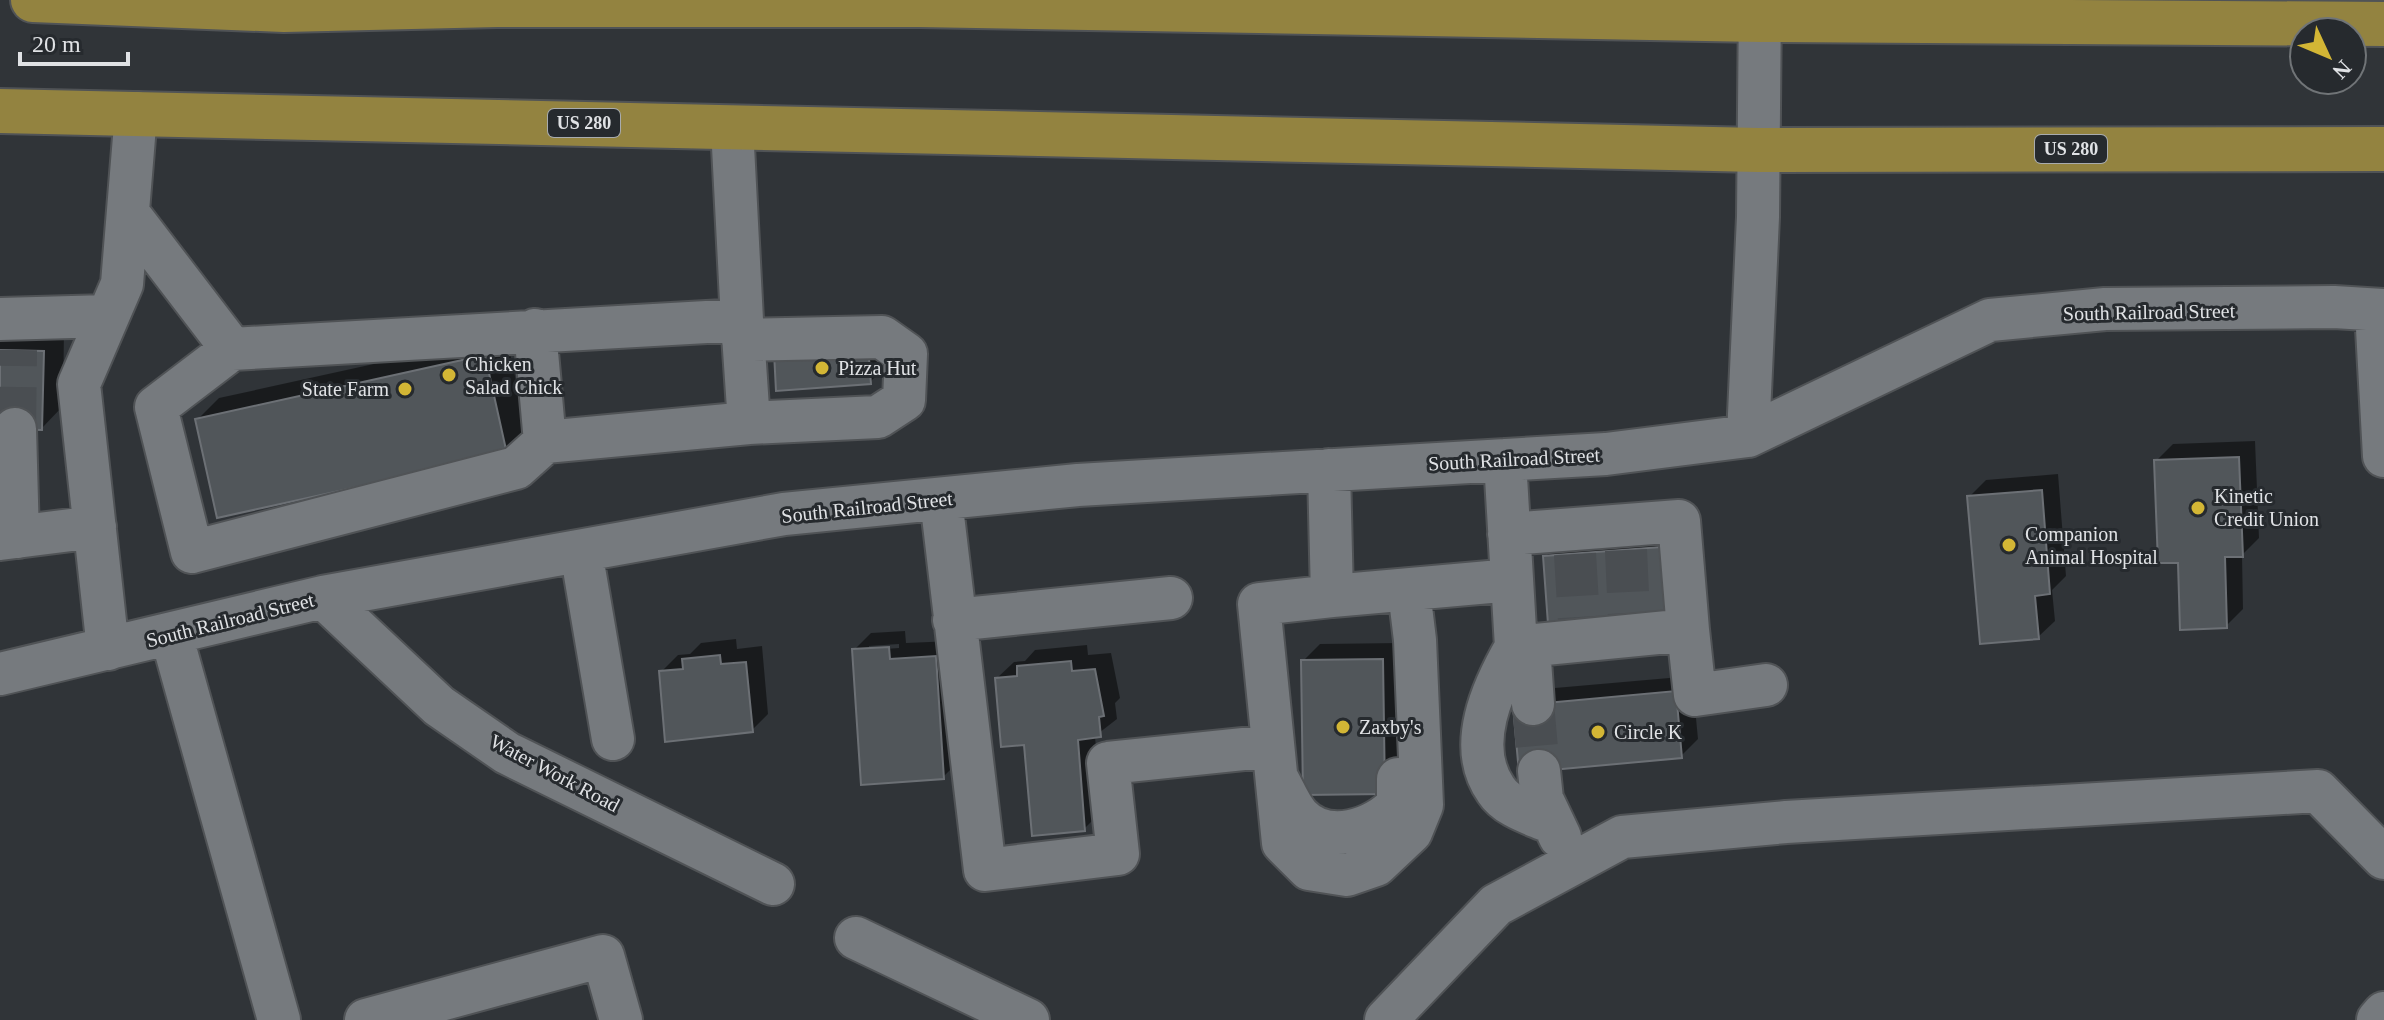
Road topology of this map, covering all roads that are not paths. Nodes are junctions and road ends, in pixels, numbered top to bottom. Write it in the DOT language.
graph roads {
  1 [pos="33,0"];
  2 [pos="662,3"];
  3 [pos="857,3"];
  4 [pos="1316,6"];
  5 [pos="1761,10"];
  6 [pos="2384,24"];
  7 [pos="0,111"];
  8 [pos="136,113"];
  9 [pos="732,127"];
  10 [pos="2384,149"];
  11 [pos="1758,150"];
  12 [pos="128,213"];
  13 [pos="2380,310"];
  14 [pos="108,316"];
  15 [pos="10,329"];
  16 [pos="535,330"];
  17 [pos="743,330"];
  18 [pos="232,349"];
  19 [pos="749,423"];
  20 [pos="15,429"];
  21 [pos="1748,436"];
  22 [pos="545,442"];
  23 [pos="2384,456"];
  24 [pos="1505,460"];
  25 [pos="1329,470"];
  26 [pos="941,499"];
  27 [pos="95,527"];
  28 [pos="1509,534"];
  29 [pos="9,538"];
  30 [pos="581,551"];
  31 [pos="1512,580"];
  32 [pos="1409,591"];
  33 [pos="1332,596"];
  34 [pos="323,597"];
  35 [pos="1171,598"];
  36 [pos="954,620"];
  37 [pos="1688,630"];
  38 [pos="171,634"];
  39 [pos="1522,646"];
  40 [pos="108,649"];
  41 [pos="0,674"];
  42 [pos="1766,685"];
  43 [pos="1533,704"];
  44 [pos="613,739"];
  45 [pos="1275,762"];
  46 [pos="1539,771"];
  47 [pos="1550,822"];
  48 [pos="2384,858"];
  49 [pos="1576,862"];
  50 [pos="773,884"];
  51 [pos="856,938"];
  52 [pos="2384,1013"];
  53 [pos="1020,1018"];
  54 [pos="279,1020"];
  55 [pos="366,1020"];
  56 [pos="621,1020"];
  57 [pos="1386,1020"];
  58 [pos="2378,1020"];
  1 -- 2 [label="highway"];
  2 -- 3 [label="highway"];
  3 -- 4 [label="highway"];
  4 -- 5 [label="highway"];
  5 -- 6 [label="highway"];
  5 -- 11 [label="street"];
  7 -- 8 [label="highway, US 280"];
  8 -- 9 [label="highway, US 280"];
  8 -- 12 [label="street"];
  9 -- 11 [label="highway, US 280"];
  9 -- 17 [label="street"];
  10 -- 11 [label="highway, US 280"];
  11 -- 21 [label="street"];
  12 -- 14 [label="street"];
  12 -- 18 [label="street"];
  13 -- 21 [label="street, South Railroad Street"];
  13 -- 23 [label="street"];
  14 -- 15 [label="street"];
  14 -- 27 [label="street"];
  16 -- 17 [label="street"];
  16 -- 18 [label="street"];
  16 -- 22 [label="street"];
  17 -- 19 [label="street"];
  17 -- 19 [label="street"];
  18 -- 22 [label="street"];
  19 -- 22 [label="street"];
  20 -- 29 [label="street"];
  21 -- 24 [label="street, South Railroad Street"];
  24 -- 25 [label="street, South Railroad Street"];
  24 -- 28 [label="street"];
  25 -- 26 [label="street, South Railroad Street"];
  25 -- 33 [label="street"];
  26 -- 30 [label="street, South Railroad Street"];
  26 -- 36 [label="street"];
  27 -- 29 [label="street"];
  27 -- 40 [label="street"];
  28 -- 31 [label="street"];
  28 -- 37 [label="street"];
  30 -- 34 [label="street, South Railroad Street"];
  30 -- 44 [label="street"];
  31 -- 32 [label="street"];
  31 -- 39 [label="street"];
  32 -- 33 [label="street"];
  32 -- 45 [label="street"];
  33 -- 45 [label="street"];
  34 -- 38 [label="street, South Railroad Street"];
  34 -- 50 [label="street, Water Work Road"];
  35 -- 36 [label="street"];
  36 -- 45 [label="street"];
  37 -- 39 [label="street"];
  37 -- 42 [label="street"];
  38 -- 40 [label="street, South Railroad Street"];
  38 -- 54 [label="street"];
  39 -- 43 [label="street"];
  39 -- 47 [label="street"];
  40 -- 41 [label="street, South Railroad Street"];
  46 -- 47 [label="street"];
  47 -- 49 [label="street"];
  48 -- 49 [label="street"];
  49 -- 57 [label="street"];
  51 -- 53 [label="street"];
  52 -- 58 [label="street"];
  55 -- 56 [label="street"];
}
